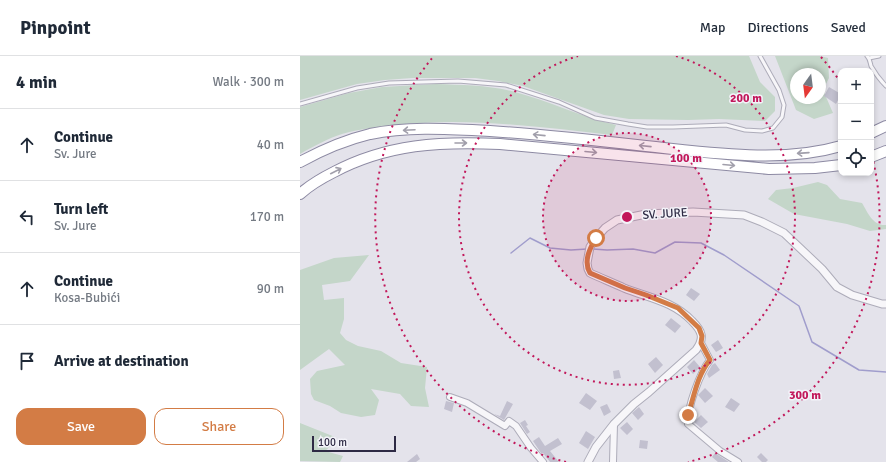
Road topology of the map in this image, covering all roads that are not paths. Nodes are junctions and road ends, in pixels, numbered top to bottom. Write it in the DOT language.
graph roads {
  1 [pos="760,56"];
  2 [pos="879,56"];
  3 [pos="868,57"];
  4 [pos="886,86"];
  5 [pos="300,104"];
  6 [pos="886,126"];
  7 [pos="874,132"];
  8 [pos="838,147"];
  9 [pos="886,151"];
  10 [pos="874,156"];
  11 [pos="300,162"];
  12 [pos="838,165"];
  13 [pos="301,192"];
  14 [pos="886,304"];
  15 [pos="701,343"];
  16 [pos="450,397"];
  17 [pos="614,424"];
  18 [pos="542,462"];
  19 [pos="588,462"];
  20 [pos="612,462"];
  21 [pos="738,462"];
  1 -- 5 [label="lane"];
  2 -- 3 [label="lane"];
  3 -- 4 [label="lane"];
  6 -- 7 [label="highway"];
  8 -- 11 [label="highway, one-way"];
  9 -- 10 [label="highway"];
  13 -- 12 [label="highway, one-way"];
  14 -- 15 [label="street, SV. JURE"];
  15 -- 17 [label="street"];
  15 -- 21 [label="street"];
  16 -- 18 [label="street"];
  17 -- 19 [label="street"];
  17 -- 20 [label="street"];
}
